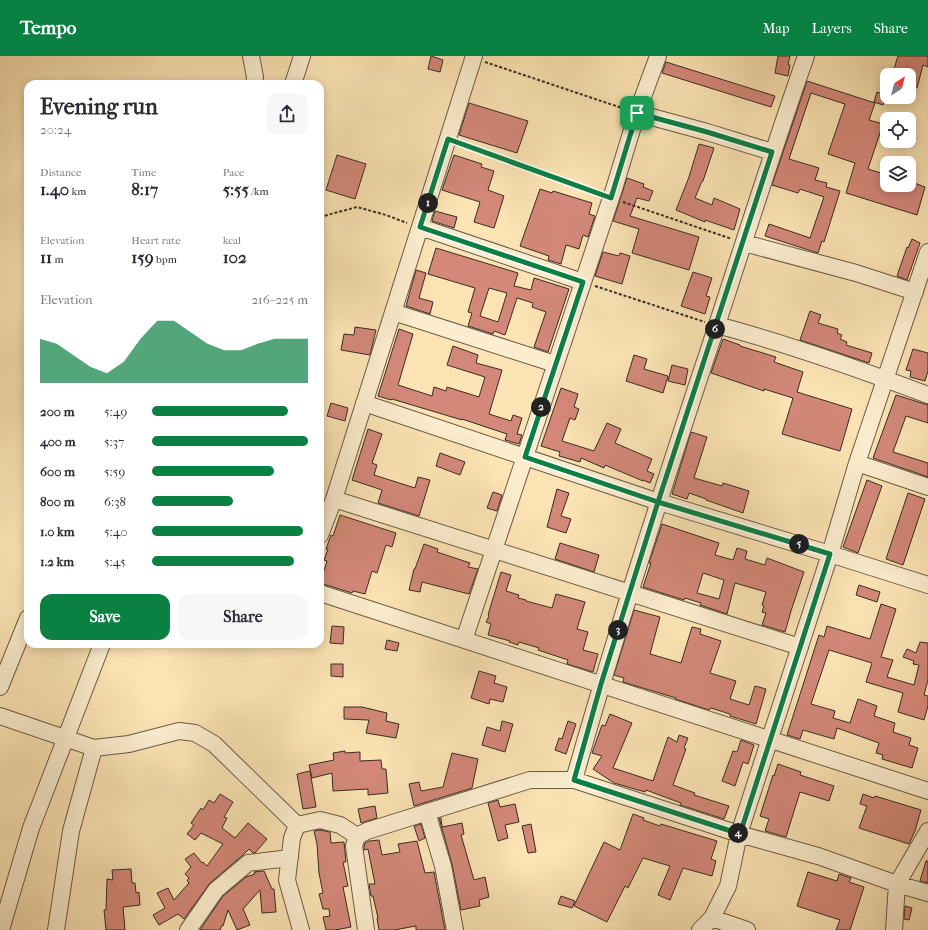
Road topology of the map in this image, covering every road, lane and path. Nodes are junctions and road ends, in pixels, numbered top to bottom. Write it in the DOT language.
graph roads {
  1 [pos="251,56"];
  2 [pos="302,56"];
  3 [pos="658,56"];
  4 [pos="806,56"];
  5 [pos="473,57"];
  6 [pos="255,80"];
  7 [pos="294,80"];
  8 [pos="637,113"];
  9 [pos="448,139"];
  10 [pos="772,152"];
  11 [pos="611,198"];
  12 [pos="324,216"];
  13 [pos="420,227"];
  14 [pos="744,243"];
  15 [pos="928,252"];
  16 [pos="583,282"];
  17 [pos="915,292"];
  18 [pos="393,312"];
  19 [pos="717,325"];
  20 [pos="555,364"];
  21 [pos="886,379"];
  22 [pos="928,395"];
  23 [pos="364,403"];
  24 [pos="525,457"];
  25 [pos="857,462"];
  26 [pos="928,487"];
  27 [pos="334,499"];
  28 [pos="658,502"];
  29 [pos="324,525"];
  30 [pos="494,550"];
  31 [pos="830,554"];
  32 [pos="928,585"];
  33 [pos="324,593"];
  34 [pos="630,593"];
  35 [pos="24,628"];
  36 [pos="464,640"];
  37 [pos="800,647"];
  38 [pos="100,648"];
  39 [pos="601,684"];
  40 [pos="0,687"];
  41 [pos="0,716"];
  42 [pos="65,738"];
  43 [pos="770,740"];
  44 [pos="94,748"];
  45 [pos="574,780"];
  46 [pos="928,792"];
  47 [pos="427,812"];
  48 [pos="297,825"];
  49 [pos="928,831"];
  50 [pos="740,834"];
  51 [pos="358,836"];
  52 [pos="290,858"];
  53 [pos="897,884"];
  54 [pos="928,893"];
  55 [pos="708,925"];
  56 [pos="1,930"];
  57 [pos="56,930"];
  58 [pos="188,930"];
  59 [pos="301,930"];
  60 [pos="366,930"];
  61 [pos="455,930"];
  62 [pos="747,930"];
  63 [pos="894,930"];
  1 -- 6 [label="street"];
  2 -- 7 [label="street"];
  3 -- 8 [label="street"];
  4 -- 10 [label="street"];
  5 -- 8 [label="path"];
  5 -- 9 [label="street"];
  8 -- 10 [label="street"];
  8 -- 11 [label="street"];
  9 -- 11 [label="path"];
  9 -- 13 [label="street"];
  10 -- 14 [label="street"];
  11 -- 14 [label="path"];
  11 -- 16 [label="street"];
  12 -- 13 [label="path"];
  13 -- 16 [label="street"];
  13 -- 18 [label="street"];
  14 -- 17 [label="street"];
  14 -- 19 [label="street"];
  15 -- 17 [label="street"];
  16 -- 19 [label="path"];
  16 -- 20 [label="street"];
  17 -- 21 [label="street"];
  18 -- 20 [label="street"];
  18 -- 23 [label="street"];
  19 -- 21 [label="street"];
  19 -- 28 [label="street"];
  20 -- 24 [label="street"];
  21 -- 22 [label="street"];
  21 -- 25 [label="street"];
  23 -- 24 [label="street"];
  23 -- 27 [label="street"];
  24 -- 28 [label="street"];
  24 -- 30 [label="street"];
  25 -- 26 [label="street"];
  25 -- 31 [label="street"];
  27 -- 29 [label="street"];
  27 -- 30 [label="street"];
  28 -- 31 [label="street"];
  28 -- 34 [label="street"];
  30 -- 34 [label="street"];
  30 -- 36 [label="street"];
  31 -- 32 [label="street"];
  31 -- 37 [label="street"];
  33 -- 36 [label="street"];
  34 -- 37 [label="street"];
  34 -- 39 [label="street"];
  35 -- 40 [label="street"];
  36 -- 39 [label="street"];
  37 -- 43 [label="street"];
  38 -- 42 [label="street"];
  39 -- 43 [label="street"];
  39 -- 45 [label="street"];
  41 -- 42 [label="street"];
  42 -- 44 [label="street"];
  42 -- 56 [label="street"];
  43 -- 46 [label="street"];
  43 -- 50 [label="street"];
  44 -- 48 [label="street"];
  44 -- 57 [label="street"];
  45 -- 47 [label="street"];
  45 -- 50 [label="street"];
  47 -- 51 [label="street"];
  47 -- 61 [label="street"];
  48 -- 51 [label="street"];
  48 -- 52 [label="street"];
  49 -- 53 [label="street"];
  50 -- 53 [label="street"];
  50 -- 55 [label="street"];
  51 -- 60 [label="street"];
  52 -- 58 [label="street"];
  52 -- 59 [label="street"];
  53 -- 54 [label="street"];
  53 -- 63 [label="street"];
  55 -- 62 [label="street"];
}
